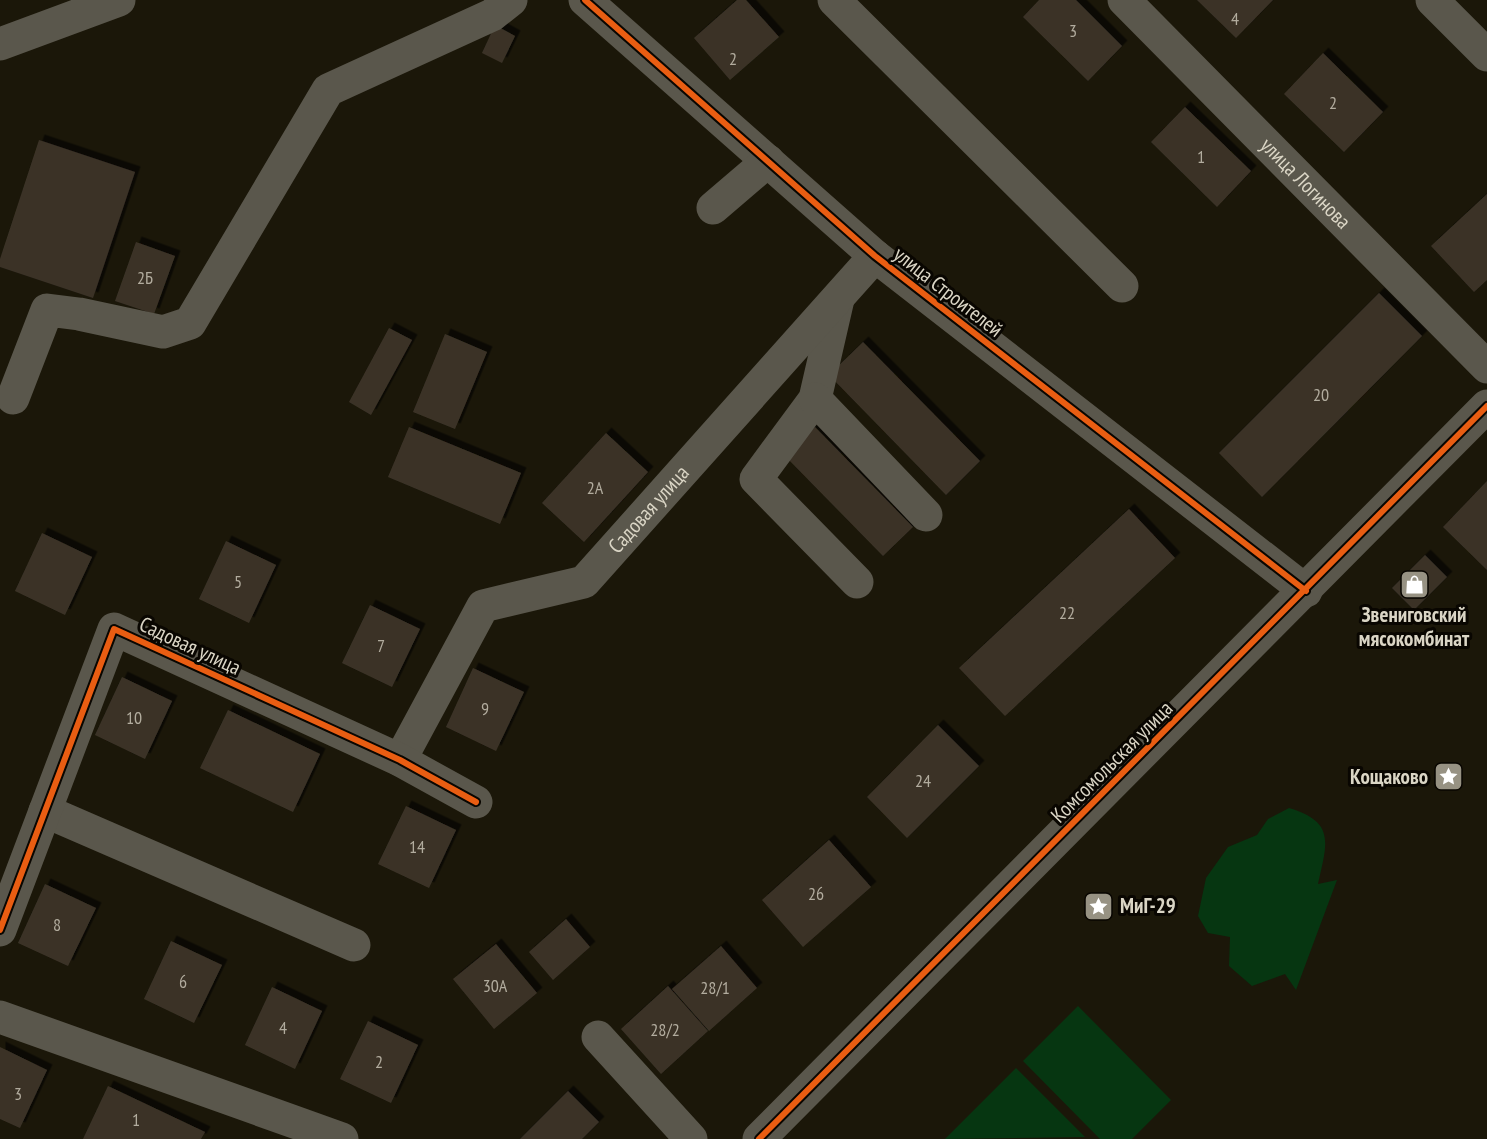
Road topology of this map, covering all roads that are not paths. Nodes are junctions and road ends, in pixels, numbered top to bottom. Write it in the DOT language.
graph roads {
  1 [pos="119,0"];
  2 [pos="512,0"];
  3 [pos="585,0"];
  4 [pos="834,0"];
  5 [pos="1124,0"];
  6 [pos="1432,0"];
  7 [pos="0,44"];
  8 [pos="1487,55"];
  9 [pos="768,161"];
  10 [pos="712,208"];
  11 [pos="875,256"];
  12 [pos="1122,286"];
  13 [pos="839,296"];
  14 [pos="1487,367"];
  15 [pos="14,398"];
  16 [pos="815,399"];
  17 [pos="1487,406"];
  18 [pos="926,515"];
  19 [pos="857,582"];
  20 [pos="1306,591"];
  21 [pos="400,760"];
  22 [pos="476,802"];
  23 [pos="45,811"];
  24 [pos="0,930"];
  25 [pos="354,945"];
  26 [pos="0,1017"];
  27 [pos="598,1037"];
  28 [pos="342,1139"];
  29 [pos="691,1139"];
  30 [pos="759,1139"];
  1 -- 7 [label="street"];
  2 -- 15 [label="street"];
  3 -- 9 [label="street, улица Строителей"];
  4 -- 12 [label="street"];
  5 -- 14 [label="street, улица Логинова"];
  6 -- 8 [label="street"];
  9 -- 10 [label="street"];
  9 -- 11 [label="street, улица Строителей"];
  11 -- 13 [label="street, Садовая улица"];
  11 -- 20 [label="street, улица Строителей"];
  13 -- 16 [label="street"];
  13 -- 21 [label="street, Садовая улица"];
  16 -- 18 [label="street"];
  16 -- 19 [label="street"];
  17 -- 20 [label="street, Комсомольская улица"];
  20 -- 30 [label="street, Комсомольская улица"];
  21 -- 22 [label="street, Садовая улица"];
  21 -- 23 [label="street, Садовая улица"];
  23 -- 24 [label="street, Садовая улица"];
  23 -- 25 [label="street"];
  26 -- 28 [label="street"];
  27 -- 29 [label="street"];
}
